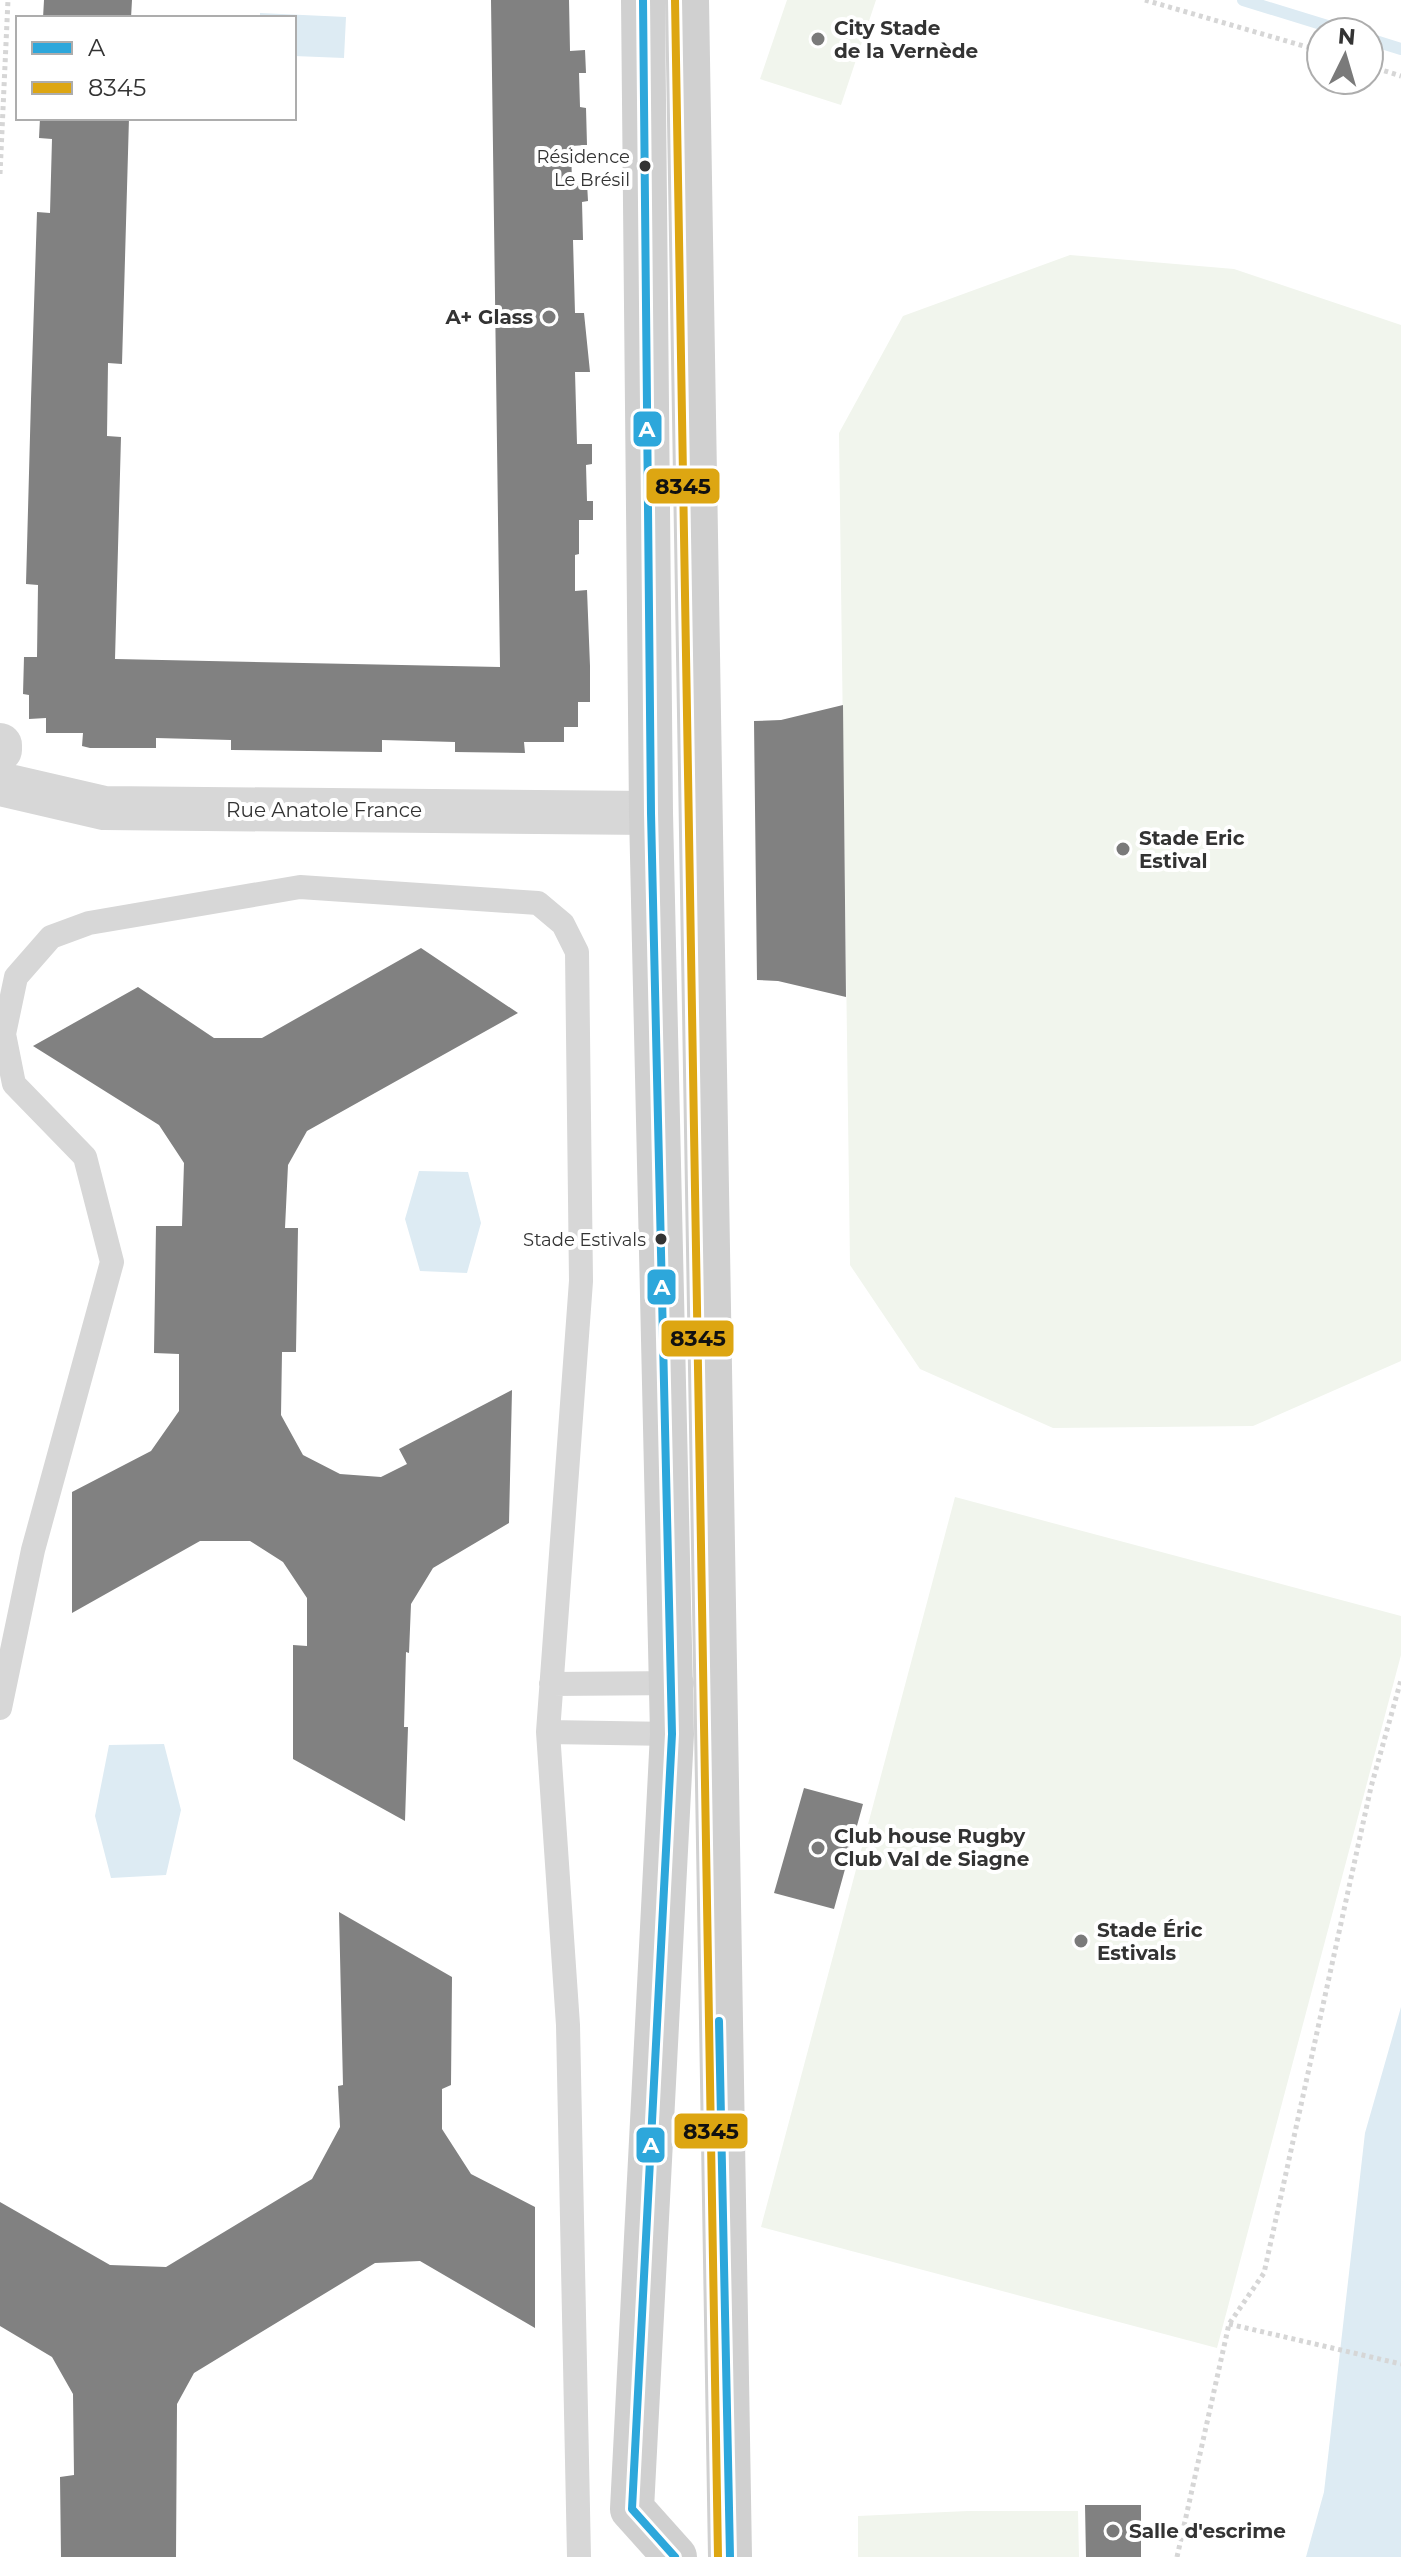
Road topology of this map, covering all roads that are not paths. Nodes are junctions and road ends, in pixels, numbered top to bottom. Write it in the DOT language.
graph roads {
  1 [pos="643,0"];
  2 [pos="687,0"];
  3 [pos="0,784"];
  4 [pos="651,813"];
  5 [pos="716,1682"];
  6 [pos="670,1683"];
  7 [pos="551,1684"];
  8 [pos="0,1708"];
  9 [pos="548,1732"];
  10 [pos="672,1734"];
  11 [pos="579,2557"];
  12 [pos="675,2557"];
  13 [pos="730,2557"];
  1 -- 4 [label="main road"];
  2 -- 5 [label="main road"];
  3 -- 4 [label="street, Rue Anatole France"];
  4 -- 6 [label="main road"];
  5 -- 6 [label="lane"];
  5 -- 13 [label="main road"];
  6 -- 7 [label="lane"];
  6 -- 10 [label="main road"];
  7 -- 8 [label="lane"];
  7 -- 9 [label="lane"];
  9 -- 10 [label="lane"];
  9 -- 11 [label="lane"];
  10 -- 12 [label="main road"];
}
